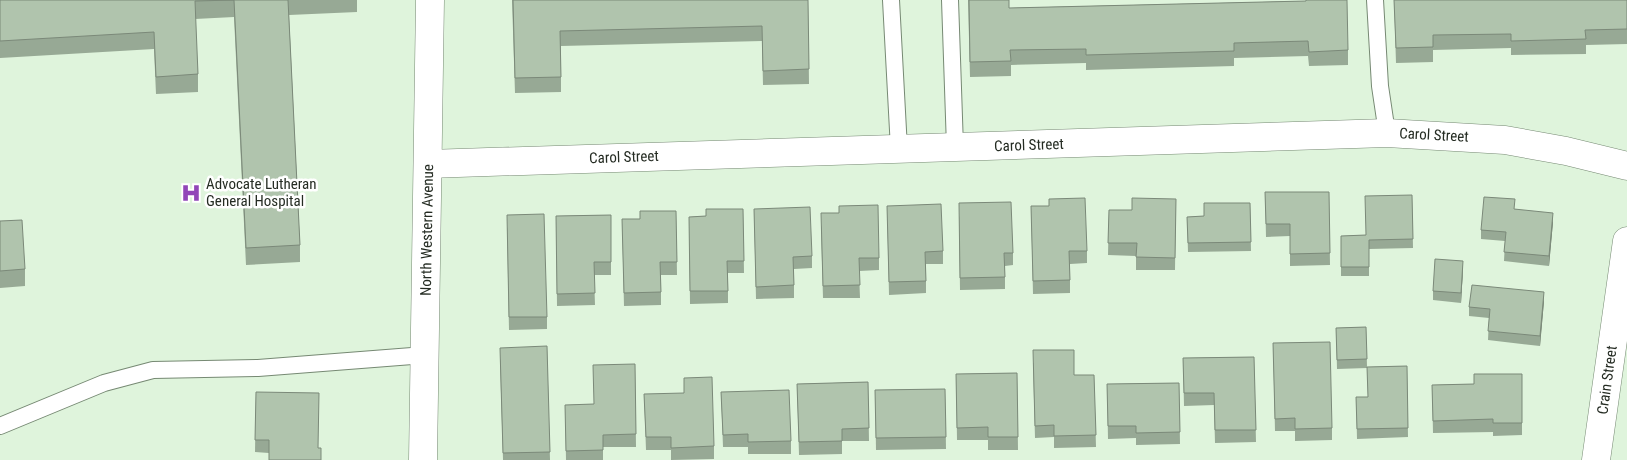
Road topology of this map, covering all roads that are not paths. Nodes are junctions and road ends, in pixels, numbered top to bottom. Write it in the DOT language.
graph roads {
  1 [pos="430,0"];
  2 [pos="891,0"];
  3 [pos="950,0"];
  4 [pos="1375,0"];
  5 [pos="1387,133"];
  6 [pos="955,147"];
  7 [pos="898,149"];
  8 [pos="428,164"];
  9 [pos="1627,166"];
  10 [pos="1627,241"];
  11 [pos="425,355"];
  12 [pos="0,426"];
  13 [pos="423,460"];
  14 [pos="1596,460"];
  1 -- 8 [label="street, North Western Avenue"];
  2 -- 7 [label="lane"];
  3 -- 6 [label="lane"];
  4 -- 5 [label="lane"];
  5 -- 6 [label="street, Carol Street"];
  5 -- 9 [label="street, Carol Street"];
  6 -- 7 [label="street, Carol Street"];
  7 -- 8 [label="street, Carol Street"];
  8 -- 11 [label="street, North Western Avenue"];
  10 -- 14 [label="street, Crain Street"];
  11 -- 12 [label="lane"];
  11 -- 13 [label="street, North Western Avenue"];
}
